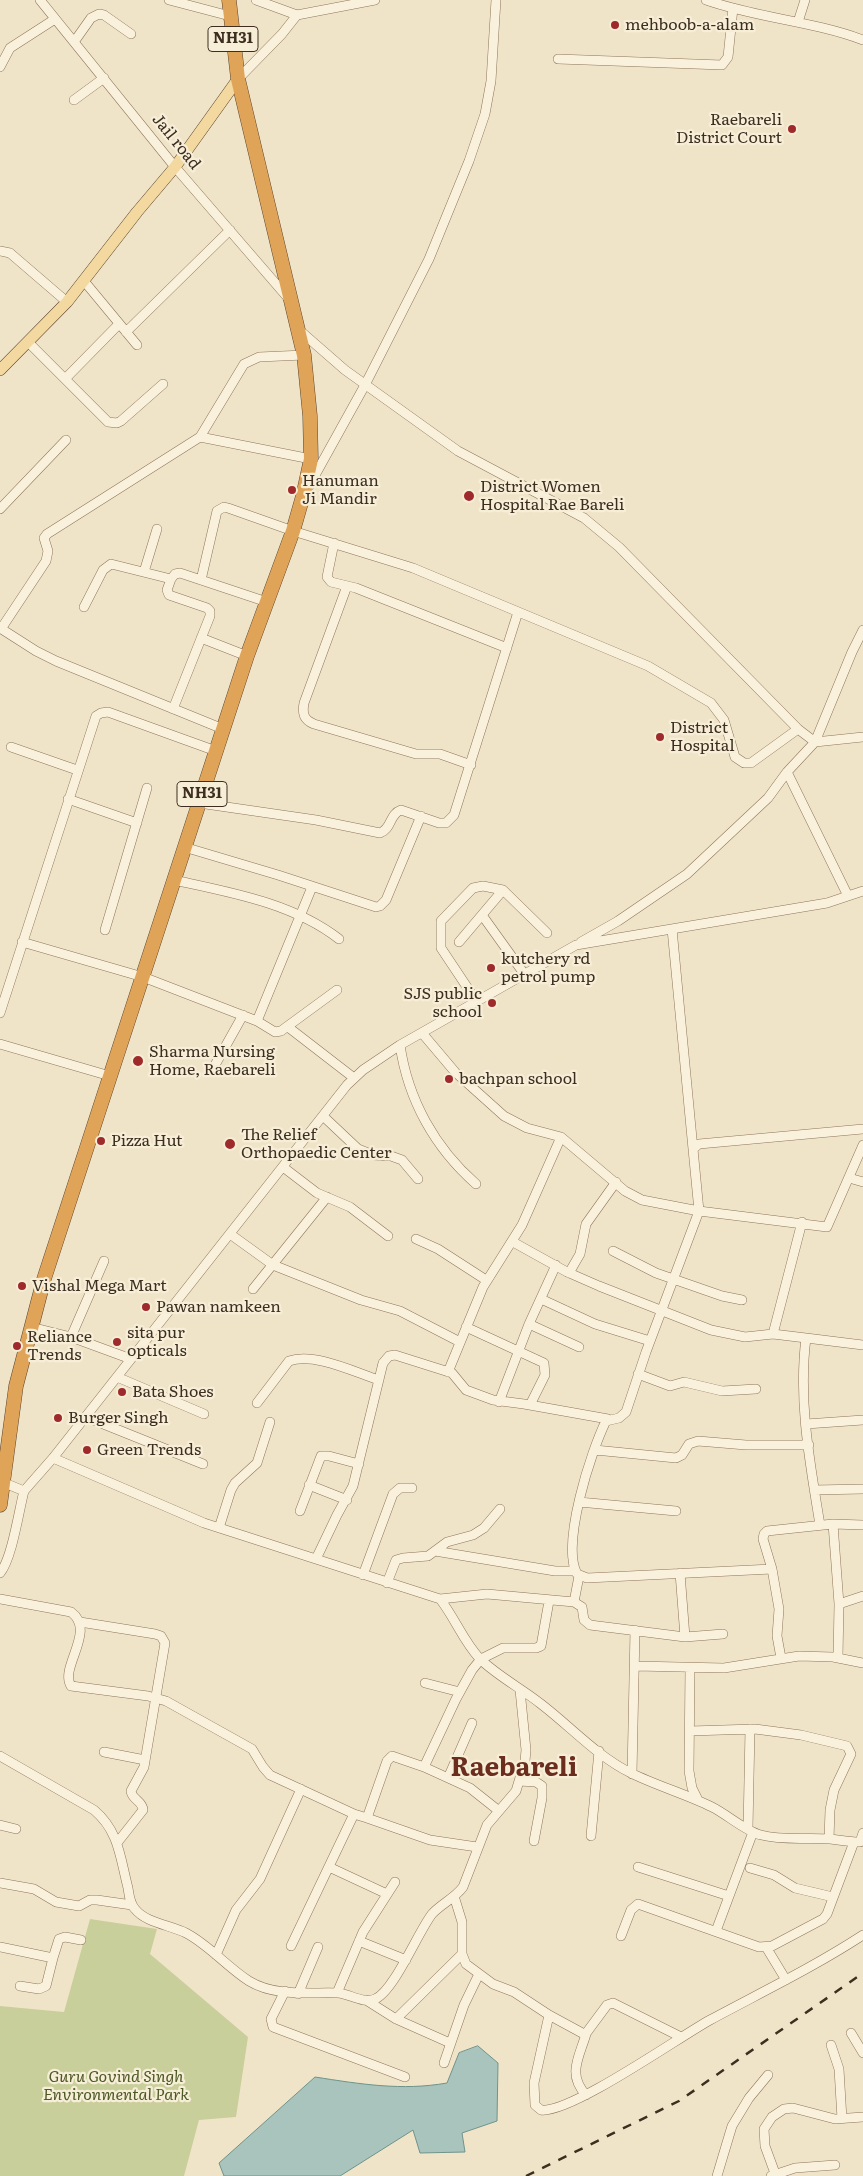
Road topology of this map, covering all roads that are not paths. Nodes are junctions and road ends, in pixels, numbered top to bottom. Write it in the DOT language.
graph roads {
  1 [pos="40,0"];
  2 [pos="169,0"];
  3 [pos="229,0"];
  4 [pos="256,0"];
  5 [pos="375,0"];
  6 [pos="496,0"];
  7 [pos="706,0"];
  8 [pos="805,0"];
  9 [pos="732,8"];
  10 [pos="297,15"];
  11 [pos="230,16"];
  12 [pos="55,19"];
  13 [pos="798,22"];
  14 [pos="131,34"];
  15 [pos="863,40"];
  16 [pos="74,42"];
  17 [pos="10,48"];
  18 [pos="0,53"];
  19 [pos="558,58"];
  20 [pos="0,66"];
  21 [pos="104,78"];
  22 [pos="238,79"];
  23 [pos="74,100"];
  24 [pos="176,167"];
  25 [pos="230,230"];
  26 [pos="0,251"];
  27 [pos="84,281"];
  28 [pos="67,302"];
  29 [pos="291,302"];
  30 [pos="119,324"];
  31 [pos="298,329"];
  32 [pos="126,332"];
  33 [pos="29,343"];
  34 [pos="137,345"];
  35 [pos="304,355"];
  36 [pos="0,370"];
  37 [pos="65,379"];
  38 [pos="163,384"];
  39 [pos="365,385"];
  40 [pos="200,437"];
  41 [pos="66,440"];
  42 [pos="311,459"];
  43 [pos="303,496"];
  44 [pos="0,509"];
  45 [pos="157,529"];
  46 [pos="293,531"];
  47 [pos="334,543"];
  48 [pos="144,572"];
  49 [pos="172,579"];
  50 [pos="201,580"];
  51 [pos="347,586"];
  52 [pos="267,602"];
  53 [pos="84,608"];
  54 [pos="518,612"];
  55 [pos="1,629"];
  56 [pos="863,630"];
  57 [pos="201,638"];
  58 [pos="507,648"];
  59 [pos="247,656"];
  60 [pos="172,709"];
  61 [pos="223,729"];
  62 [pos="798,729"];
  63 [pos="863,737"];
  64 [pos="815,742"];
  65 [pos="11,747"];
  66 [pos="216,751"];
  67 [pos="471,765"];
  68 [pos="77,770"];
  69 [pos="787,772"];
  70 [pos="147,788"];
  71 [pos="68,799"];
  72 [pos="199,803"];
  73 [pos="421,816"];
  74 [pos="137,823"];
  75 [pos="184,847"];
  76 [pos="174,880"];
  77 [pos="312,887"];
  78 [pos="503,890"];
  79 [pos="863,891"];
  80 [pos="848,896"];
  81 [pos="482,915"];
  82 [pos="300,916"];
  83 [pos="672,928"];
  84 [pos="105,930"];
  85 [pos="547,933"];
  86 [pos="339,939"];
  87 [pos="22,942"];
  88 [pos="458,942"];
  89 [pos="576,946"];
  90 [pos="524,975"];
  91 [pos="143,977"];
  92 [pos="337,990"];
  93 [pos="477,1002"];
  94 [pos="0,1014"];
  95 [pos="243,1015"];
  96 [pos="257,1021"];
  97 [pos="288,1027"];
  98 [pos="422,1033"];
  99 [pos="0,1044"];
  100 [pos="400,1045"];
  101 [pos="215,1065"];
  102 [pos="110,1076"];
  103 [pos="354,1078"];
  104 [pos="323,1116"];
  105 [pos="863,1129"];
  106 [pos="561,1137"];
  107 [pos="863,1145"];
  108 [pos="693,1149"];
  109 [pos="282,1167"];
  110 [pos="849,1178"];
  111 [pos="418,1179"];
  112 [pos="616,1182"];
  113 [pos="863,1182"];
  114 [pos="476,1184"];
  115 [pos="327,1197"];
  116 [pos="700,1210"];
  117 [pos="802,1222"];
  118 [pos="230,1234"];
  119 [pos="388,1236"];
  120 [pos="416,1239"];
  121 [pos="513,1242"];
  122 [pos="613,1251"];
  123 [pos="104,1260"];
  124 [pos="273,1265"];
  125 [pos="556,1265"];
  126 [pos="569,1273"];
  127 [pos="673,1279"];
  128 [pos="486,1280"];
  129 [pos="253,1289"];
  130 [pos="541,1298"];
  131 [pos="742,1300"];
  132 [pos="661,1312"];
  133 [pos="529,1324"];
  134 [pos="31,1327"];
  135 [pos="466,1327"];
  136 [pos="773,1334"];
  137 [pos="71,1337"];
  138 [pos="806,1338"];
  139 [pos="650,1341"];
  140 [pos="460,1342"];
  141 [pos="863,1345"];
  142 [pos="579,1347"];
  143 [pos="519,1350"];
  144 [pos="132,1359"];
  145 [pos="448,1372"];
  146 [pos="638,1374"];
  147 [pos="117,1377"];
  148 [pos="379,1380"];
  149 [pos="756,1389"];
  150 [pos="499,1402"];
  151 [pos="257,1403"];
  152 [pos="530,1404"];
  153 [pos="204,1414"];
  154 [pos="86,1417"];
  155 [pos="608,1419"];
  156 [pos="863,1420"];
  157 [pos="270,1422"];
  158 [pos="806,1424"];
  159 [pos="809,1445"];
  160 [pos="595,1450"];
  161 [pos="53,1458"];
  162 [pos="203,1464"];
  163 [pos="359,1464"];
  164 [pos="2,1482"];
  165 [pos="309,1485"];
  166 [pos="412,1488"];
  167 [pos="863,1489"];
  168 [pos="814,1490"];
  169 [pos="24,1491"];
  170 [pos="347,1500"];
  171 [pos="579,1502"];
  172 [pos="0,1505"];
  173 [pos="500,1509"];
  174 [pos="300,1511"];
  175 [pos="676,1511"];
  176 [pos="833,1524"];
  177 [pos="820,1525"];
  178 [pos="863,1525"];
  179 [pos="219,1528"];
  180 [pos="435,1551"];
  181 [pos="316,1559"];
  182 [pos="772,1569"];
  183 [pos="0,1573"];
  184 [pos="577,1573"];
  185 [pos="680,1573"];
  186 [pos="363,1575"];
  187 [pos="387,1583"];
  188 [pos="863,1596"];
  189 [pos="0,1599"];
  190 [pos="440,1600"];
  191 [pos="549,1601"];
  192 [pos="574,1602"];
  193 [pos="840,1604"];
  194 [pos="80,1622"];
  195 [pos="635,1630"];
  196 [pos="723,1634"];
  197 [pos="686,1637"];
  198 [pos="781,1658"];
  199 [pos="838,1658"];
  200 [pos="481,1659"];
  201 [pos="863,1663"];
  202 [pos="636,1666"];
  203 [pos="690,1668"];
  204 [pos="425,1683"];
  205 [pos="520,1690"];
  206 [pos="460,1692"];
  207 [pos="156,1698"];
  208 [pos="472,1724"];
  209 [pos="750,1729"];
  210 [pos="690,1731"];
  211 [pos="599,1751"];
  212 [pos="104,1752"];
  213 [pos="0,1756"];
  214 [pos="145,1760"];
  215 [pos="424,1768"];
  216 [pos="632,1774"];
  217 [pos="448,1778"];
  218 [pos="519,1781"];
  219 [pos="301,1789"];
  220 [pos="698,1800"];
  221 [pos="499,1810"];
  222 [pos="354,1814"];
  223 [pos="367,1818"];
  224 [pos="0,1825"];
  225 [pos="16,1829"];
  226 [pos="750,1831"];
  227 [pos="863,1833"];
  228 [pos="592,1836"];
  229 [pos="829,1839"];
  230 [pos="534,1841"];
  231 [pos="859,1842"];
  232 [pos="117,1843"];
  233 [pos="476,1848"];
  234 [pos="329,1867"];
  235 [pos="638,1867"];
  236 [pos="750,1868"];
  237 [pos="395,1882"];
  238 [pos="0,1883"];
  239 [pos="387,1894"];
  240 [pos="454,1896"];
  241 [pos="729,1896"];
  242 [pos="833,1896"];
  243 [pos="132,1905"];
  244 [pos="716,1932"];
  245 [pos="863,1935"];
  246 [pos="622,1936"];
  247 [pos="81,1940"];
  248 [pos="359,1941"];
  249 [pos="291,1946"];
  250 [pos="318,1947"];
  251 [pos="766,1947"];
  252 [pos="0,1948"];
  253 [pos="462,1954"];
  254 [pos="216,1955"];
  255 [pos="53,1958"];
  256 [pos="406,1960"];
  257 [pos="479,1974"];
  258 [pos="786,1980"];
  259 [pos="20,1986"];
  260 [pos="286,1991"];
  261 [pos="337,1993"];
  262 [pos="298,1994"];
  263 [pos="366,2000"];
  264 [pos="549,2015"];
  265 [pos="396,2019"];
  266 [pos="851,2033"];
  267 [pos="586,2034"];
  268 [pos="681,2037"];
  269 [pos="450,2043"];
  270 [pos="831,2045"];
  271 [pos="863,2054"];
  272 [pos="444,2064"];
  273 [pos="768,2075"];
  274 [pos="405,2077"];
  275 [pos="586,2095"];
  276 [pos="863,2117"];
  277 [pos="842,2119"];
  278 [pos="835,2165"];
  279 [pos="774,2175"];
  280 [pos="717,2176"];
  1 -- 12 [label="street, Jail road"];
  2 -- 11 [label="street"];
  3 -- 11 [label="highway, NH31"];
  4 -- 10 [label="street"];
  5 -- 10 [label="street"];
  6 -- 39 [label="street"];
  7 -- 9 [label="street"];
  8 -- 13 [label="street"];
  9 -- 13 [label="street"];
  9 -- 19 [label="street"];
  10 -- 22 [label="street"];
  11 -- 22 [label="highway, NH31"];
  12 -- 16 [label="street, Jail road"];
  12 -- 17 [label="street"];
  13 -- 15 [label="street"];
  14 -- 16 [label="street"];
  16 -- 21 [label="street, Jail road"];
  17 -- 18 [label="street"];
  17 -- 20 [label="street"];
  21 -- 23 [label="street"];
  21 -- 24 [label="street, Jail road"];
  22 -- 24 [label="main road"];
  22 -- 29 [label="highway, NH31"];
  24 -- 25 [label="street, Jail road"];
  24 -- 27 [label="main road"];
  25 -- 29 [label="street, Jail road"];
  25 -- 32 [label="street"];
  26 -- 28 [label="street"];
  27 -- 28 [label="main road"];
  27 -- 30 [label="street"];
  28 -- 33 [label="main road"];
  29 -- 31 [label="highway, NH31"];
  30 -- 32 [label="street"];
  30 -- 37 [label="street"];
  31 -- 35 [label="highway, NH31"];
  31 -- 39 [label="street"];
  32 -- 34 [label="street"];
  33 -- 36 [label="main road"];
  33 -- 37 [label="street"];
  35 -- 40 [label="street"];
  35 -- 42 [label="highway, NH31"];
  37 -- 38 [label="street"];
  39 -- 43 [label="street"];
  39 -- 62 [label="street"];
  40 -- 42 [label="street"];
  40 -- 55 [label="street"];
  41 -- 44 [label="street"];
  42 -- 43 [label="highway, NH31"];
  43 -- 46 [label="highway, NH31"];
  45 -- 48 [label="street"];
  46 -- 47 [label="street"];
  46 -- 50 [label="street"];
  46 -- 52 [label="highway, NH31"];
  47 -- 51 [label="street"];
  47 -- 54 [label="street"];
  48 -- 49 [label="street"];
  48 -- 53 [label="street"];
  49 -- 50 [label="street"];
  49 -- 57 [label="street"];
  50 -- 52 [label="street"];
  51 -- 58 [label="street"];
  51 -- 67 [label="street"];
  52 -- 59 [label="highway, NH31"];
  54 -- 58 [label="street"];
  54 -- 62 [label="street"];
  55 -- 60 [label="street"];
  56 -- 64 [label="street"];
  57 -- 59 [label="street"];
  57 -- 60 [label="street"];
  58 -- 67 [label="street"];
  59 -- 61 [label="highway, NH31"];
  60 -- 61 [label="street"];
  61 -- 66 [label="highway, NH31"];
  62 -- 64 [label="street"];
  63 -- 64 [label="street"];
  64 -- 69 [label="street"];
  65 -- 68 [label="street"];
  66 -- 68 [label="street"];
  66 -- 72 [label="highway, NH31"];
  67 -- 73 [label="street"];
  68 -- 71 [label="street"];
  69 -- 80 [label="street"];
  69 -- 89 [label="street"];
  70 -- 74 [label="street"];
  71 -- 74 [label="street"];
  71 -- 87 [label="street"];
  72 -- 73 [label="street"];
  72 -- 75 [label="highway, NH31"];
  73 -- 77 [label="street"];
  74 -- 84 [label="street"];
  75 -- 76 [label="highway, NH31"];
  75 -- 77 [label="street"];
  76 -- 82 [label="street"];
  76 -- 91 [label="highway, NH31"];
  77 -- 82 [label="street"];
  78 -- 81 [label="street"];
  78 -- 85 [label="street"];
  78 -- 93 [label="street"];
  79 -- 80 [label="street"];
  80 -- 83 [label="street"];
  81 -- 88 [label="street"];
  81 -- 90 [label="street"];
  82 -- 86 [label="street"];
  82 -- 96 [label="street"];
  83 -- 89 [label="street"];
  83 -- 108 [label="street"];
  87 -- 91 [label="street"];
  87 -- 94 [label="street"];
  89 -- 90 [label="street"];
  90 -- 93 [label="street"];
  91 -- 95 [label="street"];
  91 -- 102 [label="highway, NH31"];
  92 -- 97 [label="street"];
  93 -- 98 [label="street"];
  95 -- 96 [label="street"];
  95 -- 101 [label="street"];
  96 -- 97 [label="street"];
  97 -- 103 [label="street"];
  98 -- 100 [label="street"];
  98 -- 106 [label="street"];
  99 -- 102 [label="street"];
  100 -- 103 [label="street"];
  100 -- 114 [label="street"];
  102 -- 134 [label="highway, NH31"];
  103 -- 104 [label="street"];
  104 -- 109 [label="street"];
  104 -- 111 [label="street"];
  105 -- 108 [label="street"];
  106 -- 112 [label="street"];
  106 -- 121 [label="street"];
  107 -- 110 [label="street"];
  108 -- 116 [label="street"];
  109 -- 115 [label="street"];
  109 -- 118 [label="street"];
  110 -- 113 [label="street"];
  110 -- 117 [label="street"];
  112 -- 116 [label="street"];
  112 -- 126 [label="street"];
  115 -- 119 [label="street"];
  115 -- 124 [label="street"];
  116 -- 117 [label="street"];
  116 -- 127 [label="street"];
  117 -- 136 [label="street"];
  118 -- 124 [label="street"];
  118 -- 144 [label="street"];
  120 -- 128 [label="street"];
  121 -- 125 [label="street"];
  121 -- 128 [label="street"];
  122 -- 127 [label="street"];
  123 -- 137 [label="street"];
  124 -- 129 [label="street"];
  124 -- 140 [label="street"];
  125 -- 126 [label="street"];
  125 -- 130 [label="street"];
  126 -- 132 [label="street"];
  127 -- 131 [label="street"];
  127 -- 132 [label="street"];
  128 -- 135 [label="street"];
  130 -- 133 [label="street"];
  130 -- 139 [label="street"];
  132 -- 136 [label="street"];
  132 -- 139 [label="street"];
  133 -- 142 [label="street"];
  133 -- 143 [label="street"];
  134 -- 137 [label="street"];
  134 -- 164 [label="highway, NH31"];
  135 -- 140 [label="street"];
  135 -- 143 [label="street"];
  136 -- 138 [label="street"];
  137 -- 144 [label="street"];
  138 -- 141 [label="street"];
  138 -- 158 [label="street"];
  139 -- 146 [label="street"];
  140 -- 145 [label="street"];
  143 -- 150 [label="street"];
  143 -- 152 [label="street"];
  144 -- 147 [label="street"];
  145 -- 148 [label="street"];
  145 -- 150 [label="street"];
  146 -- 149 [label="street"];
  146 -- 155 [label="street"];
  147 -- 153 [label="street"];
  147 -- 154 [label="street"];
  148 -- 151 [label="street"];
  148 -- 163 [label="street"];
  150 -- 152 [label="street"];
  152 -- 155 [label="street"];
  154 -- 161 [label="street"];
  154 -- 162 [label="street"];
  155 -- 160 [label="street"];
  156 -- 158 [label="street"];
  157 -- 179 [label="street"];
  158 -- 159 [label="street"];
  159 -- 160 [label="street"];
  159 -- 168 [label="street"];
  160 -- 171 [label="street"];
  161 -- 169 [label="street"];
  161 -- 179 [label="street"];
  163 -- 165 [label="street"];
  163 -- 170 [label="street"];
  164 -- 169 [label="street"];
  164 -- 172 [label="highway, NH31"];
  165 -- 170 [label="street"];
  165 -- 174 [label="street"];
  166 -- 186 [label="street"];
  167 -- 168 [label="street"];
  168 -- 177 [label="street"];
  169 -- 183 [label="street"];
  170 -- 181 [label="street"];
  171 -- 175 [label="street"];
  171 -- 184 [label="street"];
  173 -- 180 [label="street"];
  176 -- 177 [label="street"];
  176 -- 178 [label="street"];
  176 -- 193 [label="street"];
  177 -- 182 [label="street"];
  179 -- 181 [label="street"];
  180 -- 184 [label="street"];
  180 -- 187 [label="street"];
  181 -- 186 [label="street"];
  182 -- 185 [label="street"];
  182 -- 198 [label="street"];
  184 -- 185 [label="street"];
  184 -- 192 [label="street"];
  185 -- 197 [label="street"];
  186 -- 187 [label="street"];
  187 -- 190 [label="street"];
  188 -- 193 [label="street"];
  189 -- 194 [label="street"];
  190 -- 191 [label="street"];
  190 -- 200 [label="street"];
  191 -- 192 [label="street"];
  191 -- 200 [label="street"];
  192 -- 195 [label="street"];
  193 -- 199 [label="street"];
  194 -- 207 [label="street"];
  194 -- 207 [label="street"];
  195 -- 197 [label="street"];
  195 -- 202 [label="street"];
  196 -- 197 [label="street"];
  198 -- 199 [label="street"];
  198 -- 203 [label="street"];
  199 -- 201 [label="street"];
  200 -- 205 [label="street"];
  200 -- 206 [label="street"];
  202 -- 203 [label="street"];
  202 -- 216 [label="street"];
  203 -- 210 [label="street"];
  204 -- 206 [label="street"];
  205 -- 211 [label="street"];
  205 -- 218 [label="street"];
  206 -- 215 [label="street"];
  207 -- 214 [label="street"];
  207 -- 219 [label="street"];
  208 -- 217 [label="street"];
  209 -- 210 [label="street"];
  209 -- 226 [label="street"];
  209 -- 229 [label="street"];
  210 -- 220 [label="street"];
  211 -- 216 [label="street"];
  211 -- 228 [label="street"];
  212 -- 214 [label="street"];
  213 -- 232 [label="street"];
  214 -- 232 [label="street"];
  215 -- 217 [label="street"];
  215 -- 223 [label="street"];
  216 -- 220 [label="street"];
  217 -- 221 [label="street"];
  218 -- 221 [label="street"];
  218 -- 230 [label="street"];
  219 -- 222 [label="street"];
  219 -- 254 [label="street"];
  220 -- 226 [label="street"];
  221 -- 233 [label="street"];
  222 -- 223 [label="street"];
  222 -- 234 [label="street"];
  223 -- 233 [label="street"];
  224 -- 225 [label="street"];
  226 -- 229 [label="street"];
  226 -- 241 [label="street"];
  227 -- 231 [label="street"];
  229 -- 231 [label="street"];
  231 -- 242 [label="street"];
  232 -- 243 [label="street"];
  233 -- 240 [label="street"];
  234 -- 239 [label="street"];
  234 -- 249 [label="street"];
  235 -- 241 [label="street"];
  236 -- 242 [label="street"];
  237 -- 239 [label="street"];
  238 -- 243 [label="street"];
  239 -- 248 [label="street"];
  240 -- 253 [label="street"];
  240 -- 256 [label="street"];
  241 -- 244 [label="street"];
  242 -- 251 [label="street"];
  243 -- 254 [label="street"];
  244 -- 246 [label="street"];
  244 -- 251 [label="street"];
  245 -- 258 [label="street"];
  247 -- 255 [label="street"];
  248 -- 256 [label="street"];
  248 -- 261 [label="street"];
  250 -- 262 [label="street"];
  251 -- 258 [label="street"];
  252 -- 255 [label="street"];
  253 -- 257 [label="street"];
  253 -- 265 [label="street"];
  254 -- 260 [label="street"];
  255 -- 259 [label="street"];
  256 -- 263 [label="street"];
  257 -- 264 [label="street"];
  257 -- 269 [label="street"];
  258 -- 268 [label="street"];
  260 -- 262 [label="street"];
  260 -- 274 [label="street"];
  261 -- 262 [label="street"];
  261 -- 263 [label="street"];
  263 -- 265 [label="street"];
  264 -- 267 [label="street"];
  264 -- 275 [label="street"];
  265 -- 269 [label="street"];
  266 -- 271 [label="street"];
  267 -- 268 [label="street"];
  267 -- 275 [label="street"];
  268 -- 275 [label="street"];
  269 -- 272 [label="street"];
  270 -- 277 [label="street"];
  273 -- 280 [label="street"];
  276 -- 277 [label="street"];
  277 -- 279 [label="street"];
  278 -- 279 [label="street"];
}
